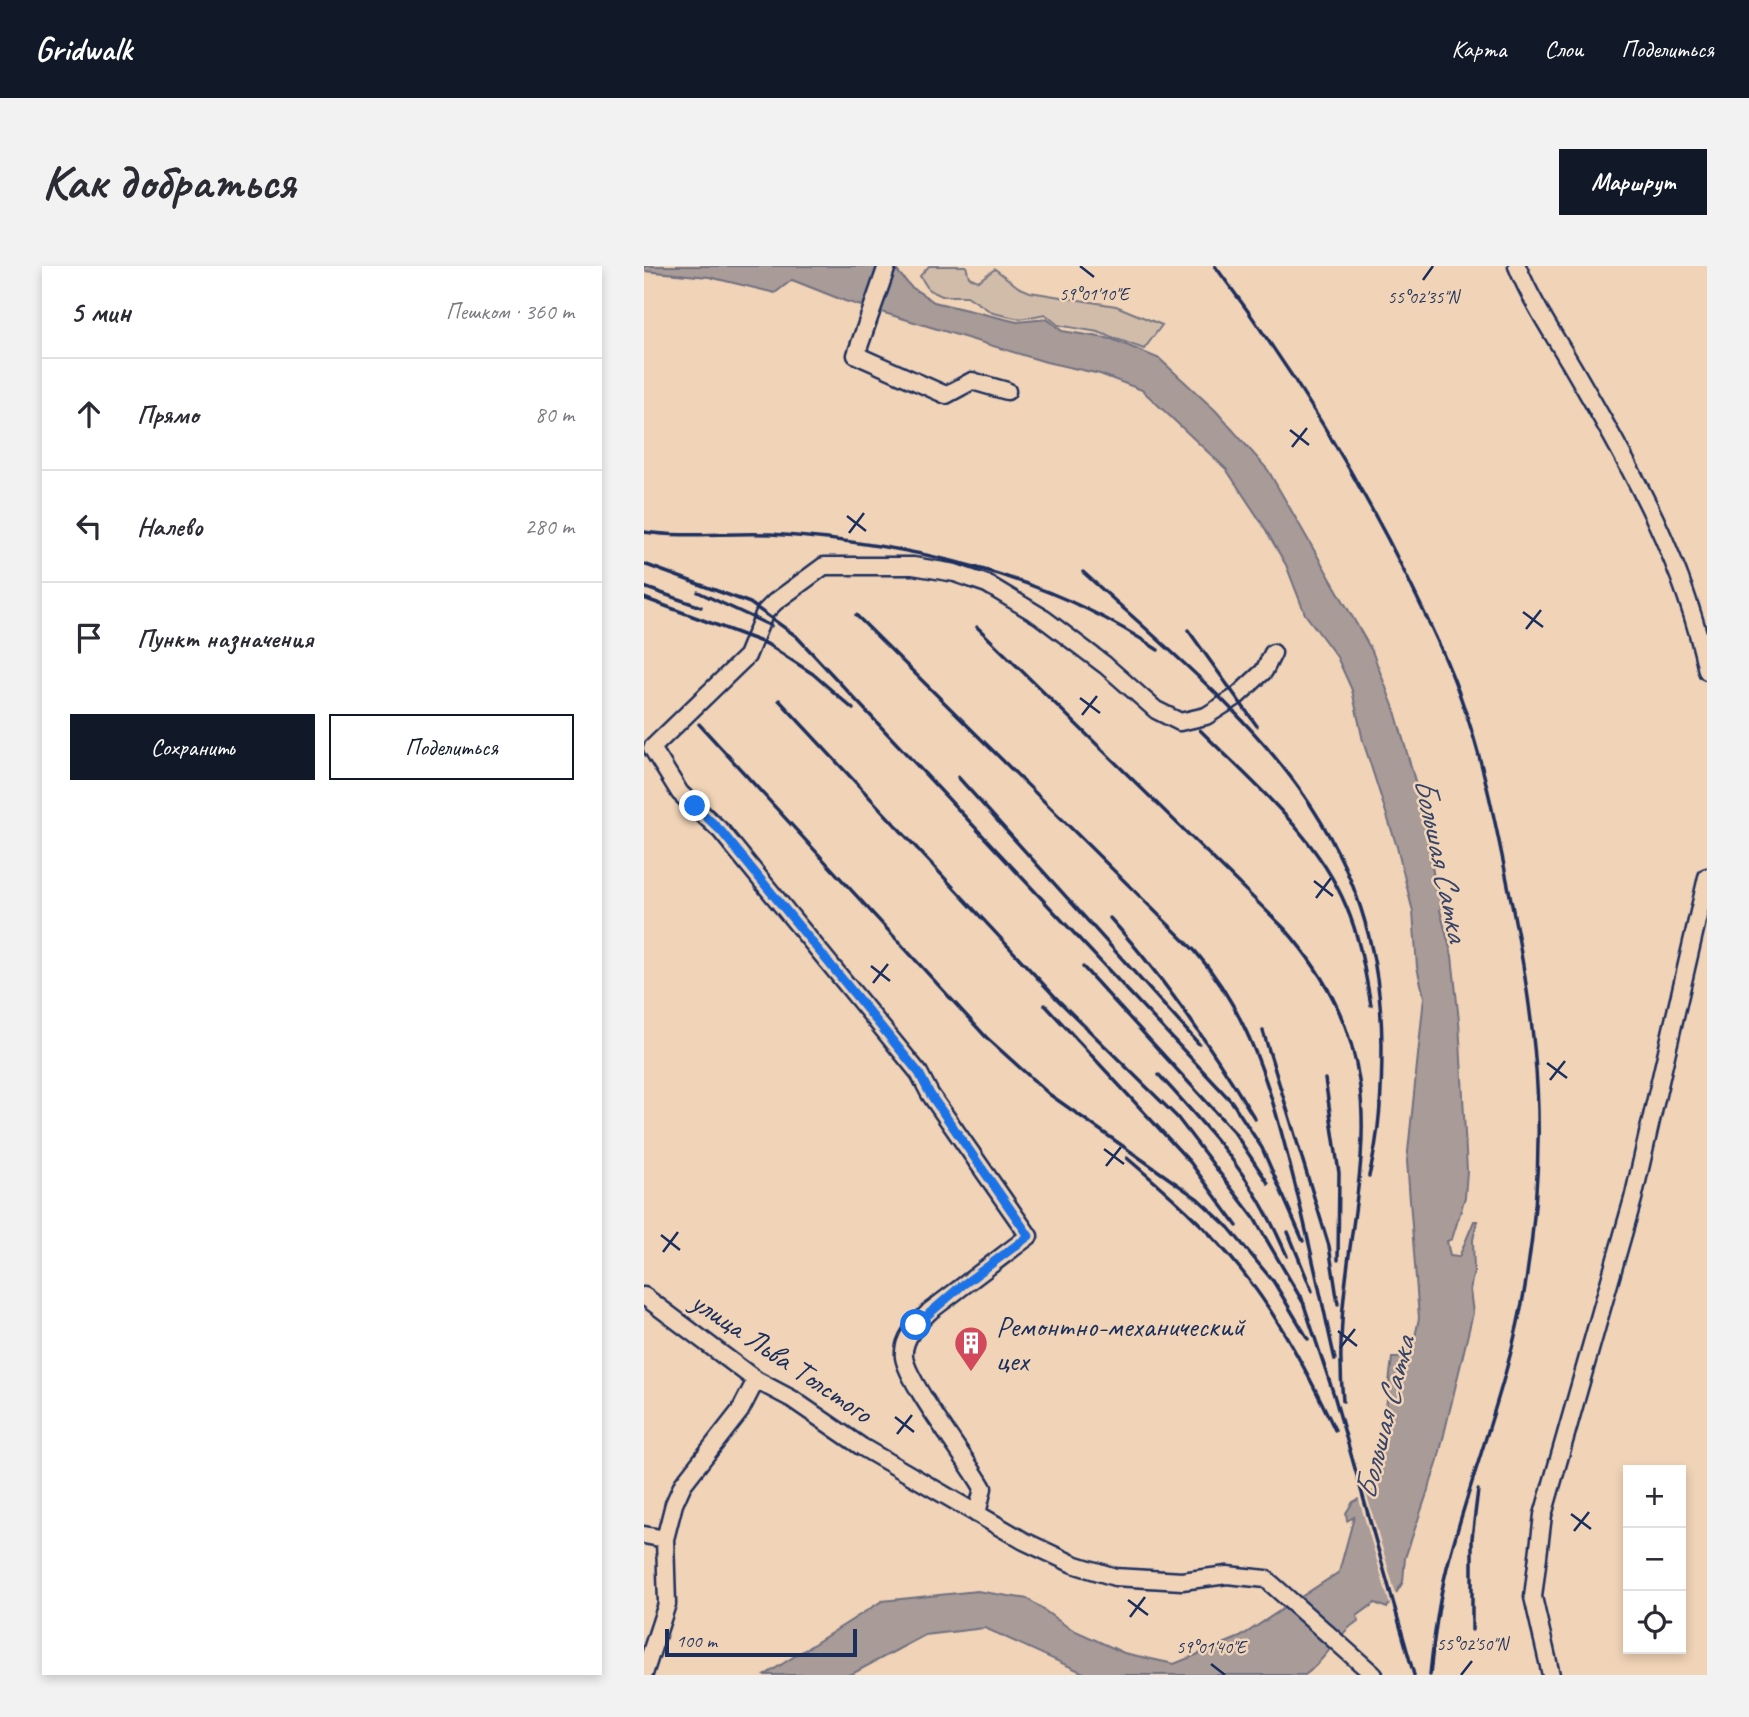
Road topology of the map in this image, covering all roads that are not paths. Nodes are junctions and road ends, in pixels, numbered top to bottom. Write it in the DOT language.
graph roads {
  1 [pos="887,266"];
  2 [pos="1517,266"];
  3 [pos="1007,391"];
  4 [pos="1273,653"];
  5 [pos="1707,671"];
  6 [pos="648,741"];
  7 [pos="1707,877"];
  8 [pos="644,1296"];
  9 [pos="756,1380"];
  10 [pos="977,1514"];
  11 [pos="644,1535"];
  12 [pos="665,1539"];
  13 [pos="1370,1670"];
  14 [pos="644,1674"];
  15 [pos="1551,1675"];
  1 -- 3 [label="street"];
  2 -- 5 [label="street"];
  4 -- 6 [label="street"];
  6 -- 10 [label="street"];
  7 -- 15 [label="street"];
  8 -- 9 [label="street, улица Льва Толстого"];
  9 -- 10 [label="street, улица Льва Толстого"];
  9 -- 12 [label="street"];
  10 -- 13 [label="street, улица Льва Толстого"];
  11 -- 12 [label="street"];
  12 -- 14 [label="street"];
}
